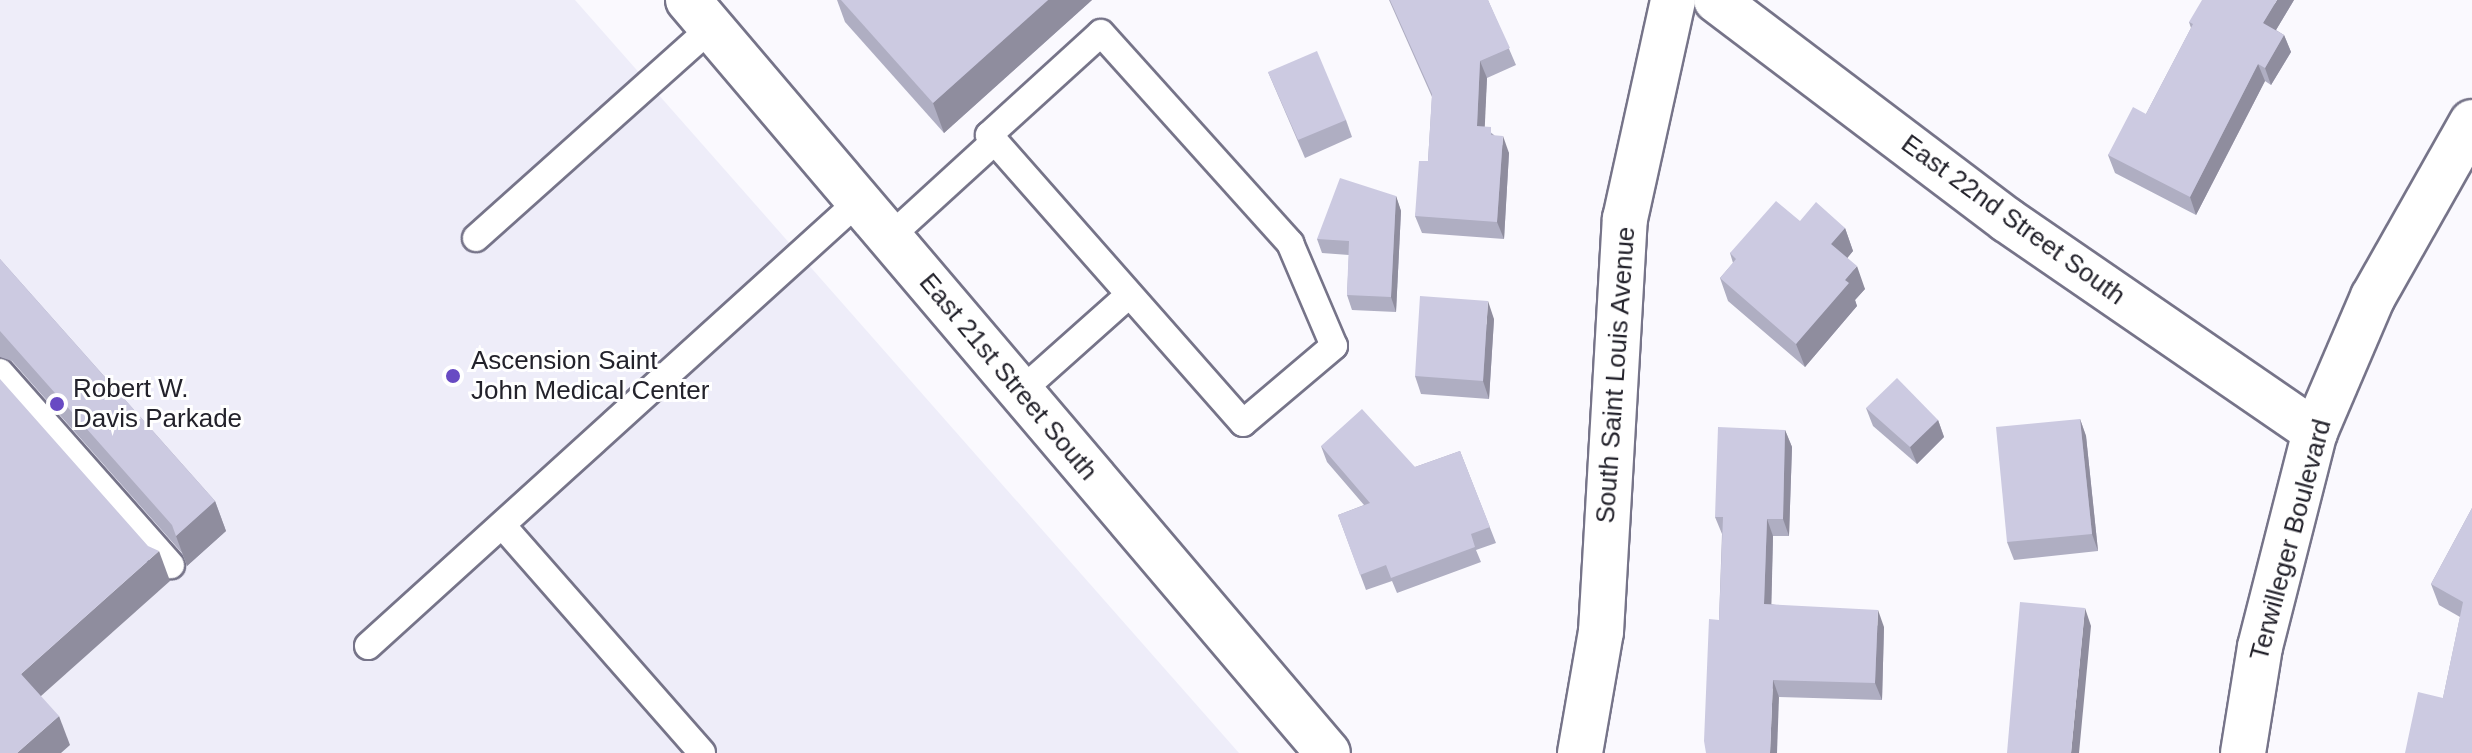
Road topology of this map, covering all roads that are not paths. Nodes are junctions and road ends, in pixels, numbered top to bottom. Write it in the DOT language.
graph roads {
  1 [pos="1673,0"];
  2 [pos="1716,0"];
  3 [pos="700,14"];
  4 [pos="2472,122"];
  5 [pos="994,142"];
  6 [pos="861,199"];
  7 [pos="892,235"];
  8 [pos="476,238"];
  9 [pos="1129,295"];
  10 [pos="0,372"];
  11 [pos="1020,392"];
  12 [pos="2315,432"];
  13 [pos="502,525"];
  14 [pos="171,565"];
  15 [pos="368,646"];
  16 [pos="702,753"];
  17 [pos="1328,753"];
  18 [pos="1580,753"];
  19 [pos="2243,753"];
  1 -- 18 [label="street, South Saint Louis Avenue"];
  2 -- 12 [label="street, East 22nd Street South"];
  3 -- 6 [label="street, East 21st Street South"];
  3 -- 8 [label="lane"];
  4 -- 12 [label="street, Terwilleger Boulevard"];
  5 -- 7 [label="lane"];
  5 -- 9 [label="lane"];
  5 -- 9 [label="lane"];
  6 -- 7 [label="street, East 21st Street South"];
  6 -- 13 [label="lane"];
  7 -- 11 [label="street, East 21st Street South"];
  9 -- 11 [label="lane"];
  10 -- 14 [label="lane"];
  11 -- 17 [label="street, East 21st Street South"];
  12 -- 19 [label="street, Terwilleger Boulevard"];
  13 -- 15 [label="lane"];
  13 -- 16 [label="lane"];
}
